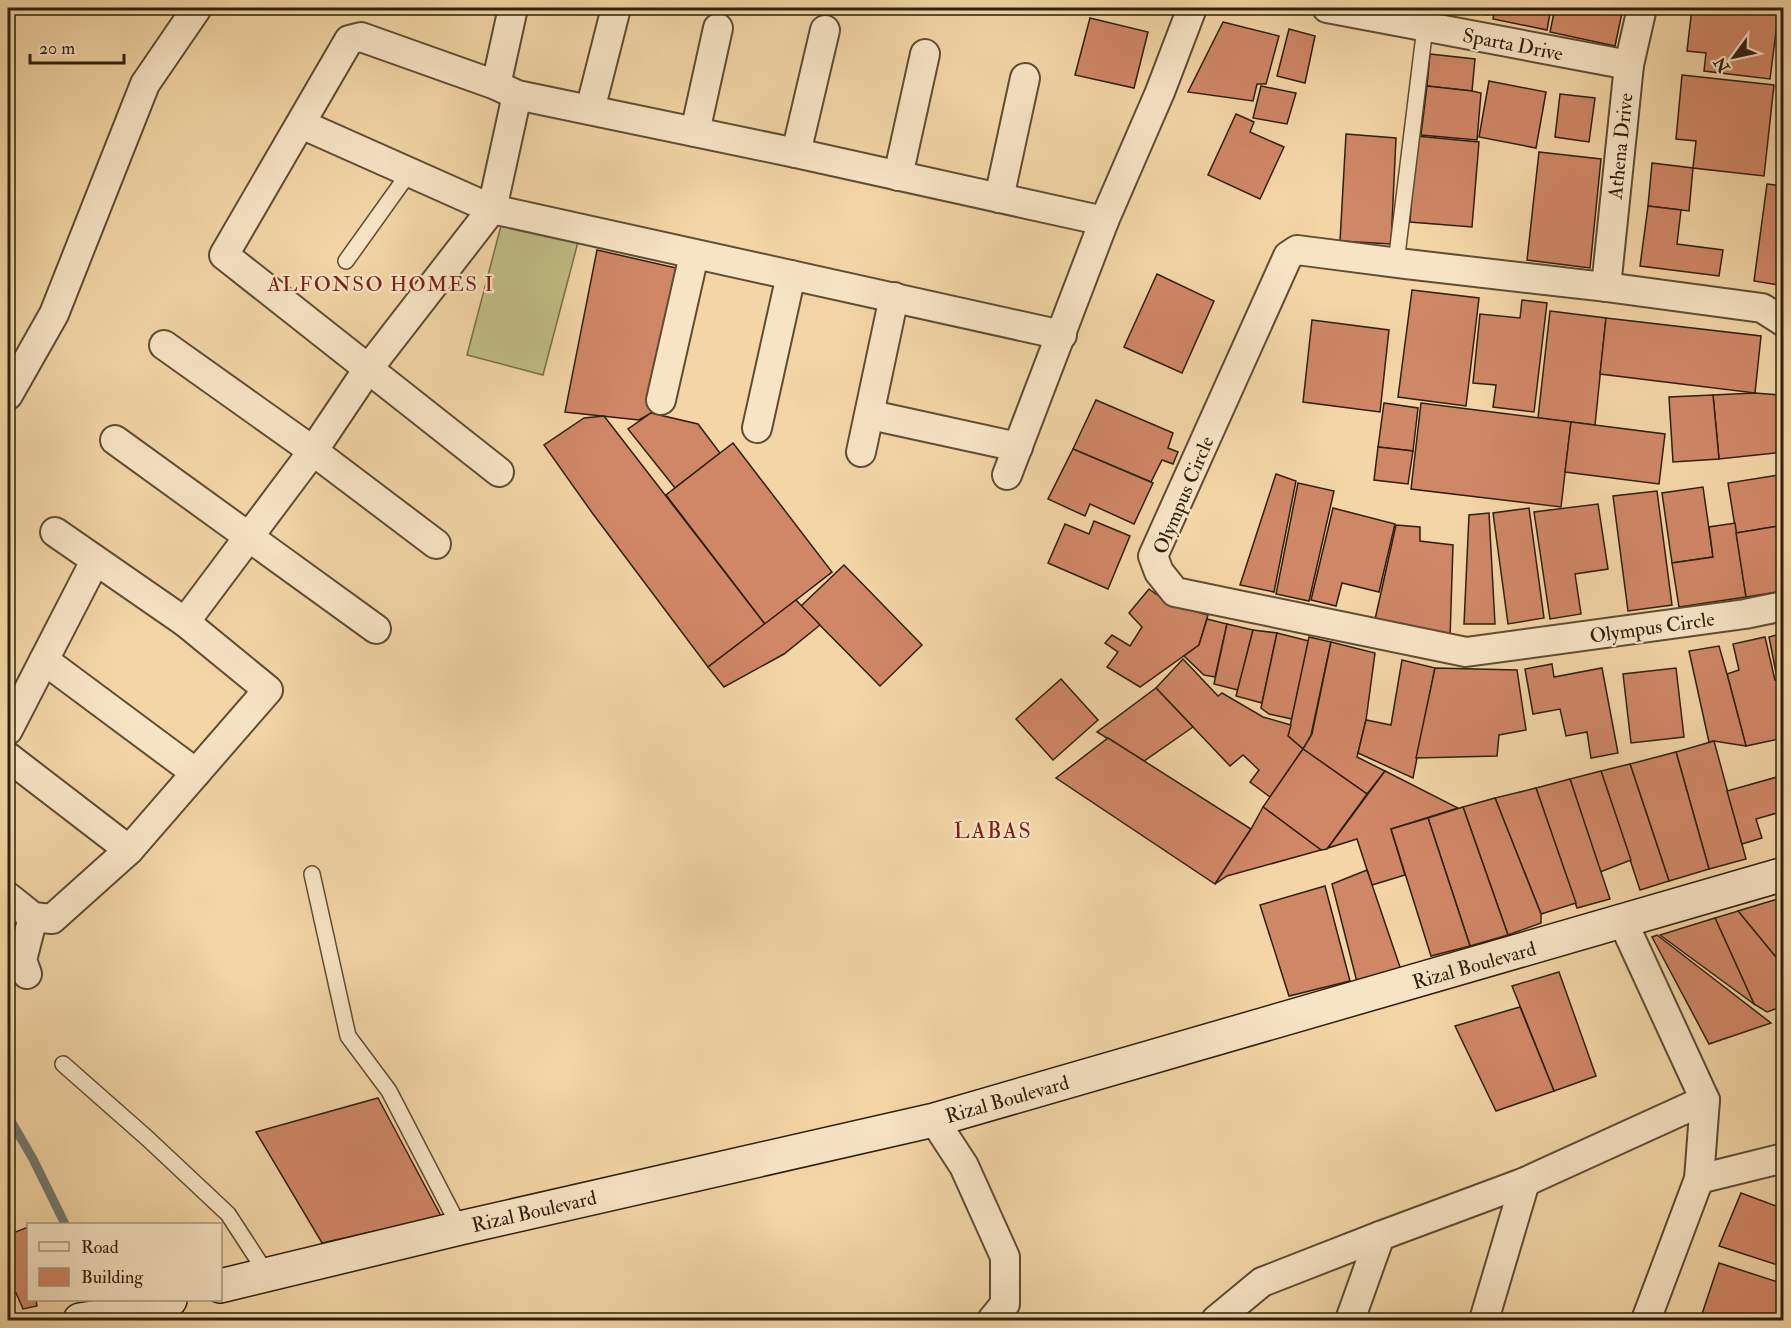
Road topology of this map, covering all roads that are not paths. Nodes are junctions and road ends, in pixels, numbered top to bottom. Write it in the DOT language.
graph roads {
  1 [pos="197,8"];
  2 [pos="513,8"];
  3 [pos="616,8"];
  4 [pos="1192,8"];
  5 [pos="1327,8"];
  6 [pos="1642,8"];
  7 [pos="1425,27"];
  8 [pos="718,28"];
  9 [pos="825,30"];
  10 [pos="925,54"];
  11 [pos="1629,65"];
  12 [pos="1025,78"];
  13 [pos="507,90"];
  14 [pos="590,110"];
  15 [pos="301,124"];
  16 [pos="695,132"];
  17 [pos="796,153"];
  18 [pos="410,172"];
  19 [pos="898,176"];
  20 [pos="999,198"];
  21 [pos="492,209"];
  22 [pos="1104,221"];
  23 [pos="694,255"];
  24 [pos="346,261"];
  25 [pos="1396,263"];
  26 [pos="791,275"];
  27 [pos="1606,287"];
  28 [pos="894,297"];
  29 [pos="1784,322"];
  30 [pos="1062,335"];
  31 [pos="164,345"];
  32 [pos="368,369"];
  33 [pos="8,395"];
  34 [pos="661,400"];
  35 [pos="870,415"];
  36 [pos="757,428"];
  37 [pos="116,440"];
  38 [pos="1018,447"];
  39 [pos="313,451"];
  40 [pos="861,452"];
  41 [pos="499,472"];
  42 [pos="1007,475"];
  43 [pos="55,532"];
  44 [pos="248,536"];
  45 [pos="436,544"];
  46 [pos="95,561"];
  47 [pos="1784,606"];
  48 [pos="185,622"];
  49 [pos="376,629"];
  50 [pos="44,660"];
  51 [pos="8,730"];
  52 [pos="8,757"];
  53 [pos="196,773"];
  54 [pos="129,850"];
  55 [pos="312,874"];
  56 [pos="1784,874"];
  57 [pos="8,897"];
  58 [pos="33,917"];
  59 [pos="1623,922"];
  60 [pos="27,974"];
  61 [pos="63,1064"];
  62 [pos="1705,1100"];
  63 [pos="934,1120"];
  64 [pos="1784,1158"];
  65 [pos="1700,1179"];
  66 [pos="1525,1182"];
  67 [pos="460,1228"];
  68 [pos="1380,1236"];
  69 [pos="267,1274"];
  70 [pos="222,1285"];
  71 [pos="162,1301"];
  72 [pos="96,1317"];
  73 [pos="992,1320"];
  74 [pos="1216,1320"];
  75 [pos="1350,1320"];
  76 [pos="1484,1320"];
  77 [pos="1646,1320"];
  1 -- 33 [label="street"];
  2 -- 13 [label="street"];
  3 -- 14 [label="street"];
  4 -- 22 [label="street"];
  5 -- 7 [label="street, Sparta Drive"];
  6 -- 11 [label="street, Athena Drive"];
  7 -- 11 [label="street, Sparta Drive"];
  7 -- 25 [label="lane"];
  8 -- 16 [label="street"];
  9 -- 17 [label="street"];
  10 -- 19 [label="street"];
  11 -- 27 [label="street, Athena Drive"];
  12 -- 20 [label="street"];
  13 -- 14 [label="street"];
  13 -- 15 [label="street"];
  13 -- 21 [label="street"];
  14 -- 16 [label="street"];
  15 -- 18 [label="street"];
  15 -- 32 [label="street"];
  16 -- 17 [label="street"];
  17 -- 19 [label="street"];
  18 -- 21 [label="street"];
  18 -- 24 [label="lane"];
  19 -- 20 [label="street"];
  20 -- 22 [label="street"];
  21 -- 23 [label="street"];
  21 -- 32 [label="street"];
  22 -- 30 [label="street"];
  23 -- 26 [label="street"];
  23 -- 34 [label="street"];
  25 -- 27 [label="street, Olympus Circle"];
  25 -- 47 [label="street, Olympus Circle"];
  26 -- 28 [label="street"];
  26 -- 36 [label="street"];
  27 -- 29 [label="street, Olympus Circle"];
  28 -- 30 [label="street"];
  28 -- 35 [label="street"];
  30 -- 38 [label="street"];
  31 -- 39 [label="street"];
  32 -- 39 [label="street"];
  32 -- 41 [label="street"];
  35 -- 38 [label="street"];
  35 -- 40 [label="street"];
  37 -- 44 [label="street"];
  38 -- 42 [label="street"];
  39 -- 44 [label="street"];
  39 -- 45 [label="street"];
  43 -- 46 [label="street"];
  44 -- 48 [label="street"];
  44 -- 49 [label="street"];
  46 -- 48 [label="street"];
  46 -- 50 [label="street"];
  48 -- 53 [label="street"];
  50 -- 51 [label="street"];
  50 -- 53 [label="street"];
  52 -- 54 [label="street"];
  53 -- 54 [label="street"];
  54 -- 58 [label="street"];
  55 -- 67 [label="lane"];
  56 -- 59 [label="main road, Rizal Boulevard"];
  57 -- 58 [label="street"];
  58 -- 60 [label="street"];
  59 -- 62 [label="street"];
  59 -- 63 [label="main road, Rizal Boulevard"];
  61 -- 69 [label="lane"];
  62 -- 65 [label="street"];
  62 -- 66 [label="street"];
  63 -- 67 [label="main road, Rizal Boulevard"];
  63 -- 73 [label="street"];
  64 -- 65 [label="street"];
  65 -- 77 [label="street"];
  66 -- 68 [label="street"];
  66 -- 76 [label="street"];
  67 -- 69 [label="main road, Rizal Boulevard"];
  68 -- 74 [label="street"];
  68 -- 75 [label="street"];
  69 -- 70 [label="main road, Rizal Boulevard"];
  71 -- 72 [label="main road"];
}
